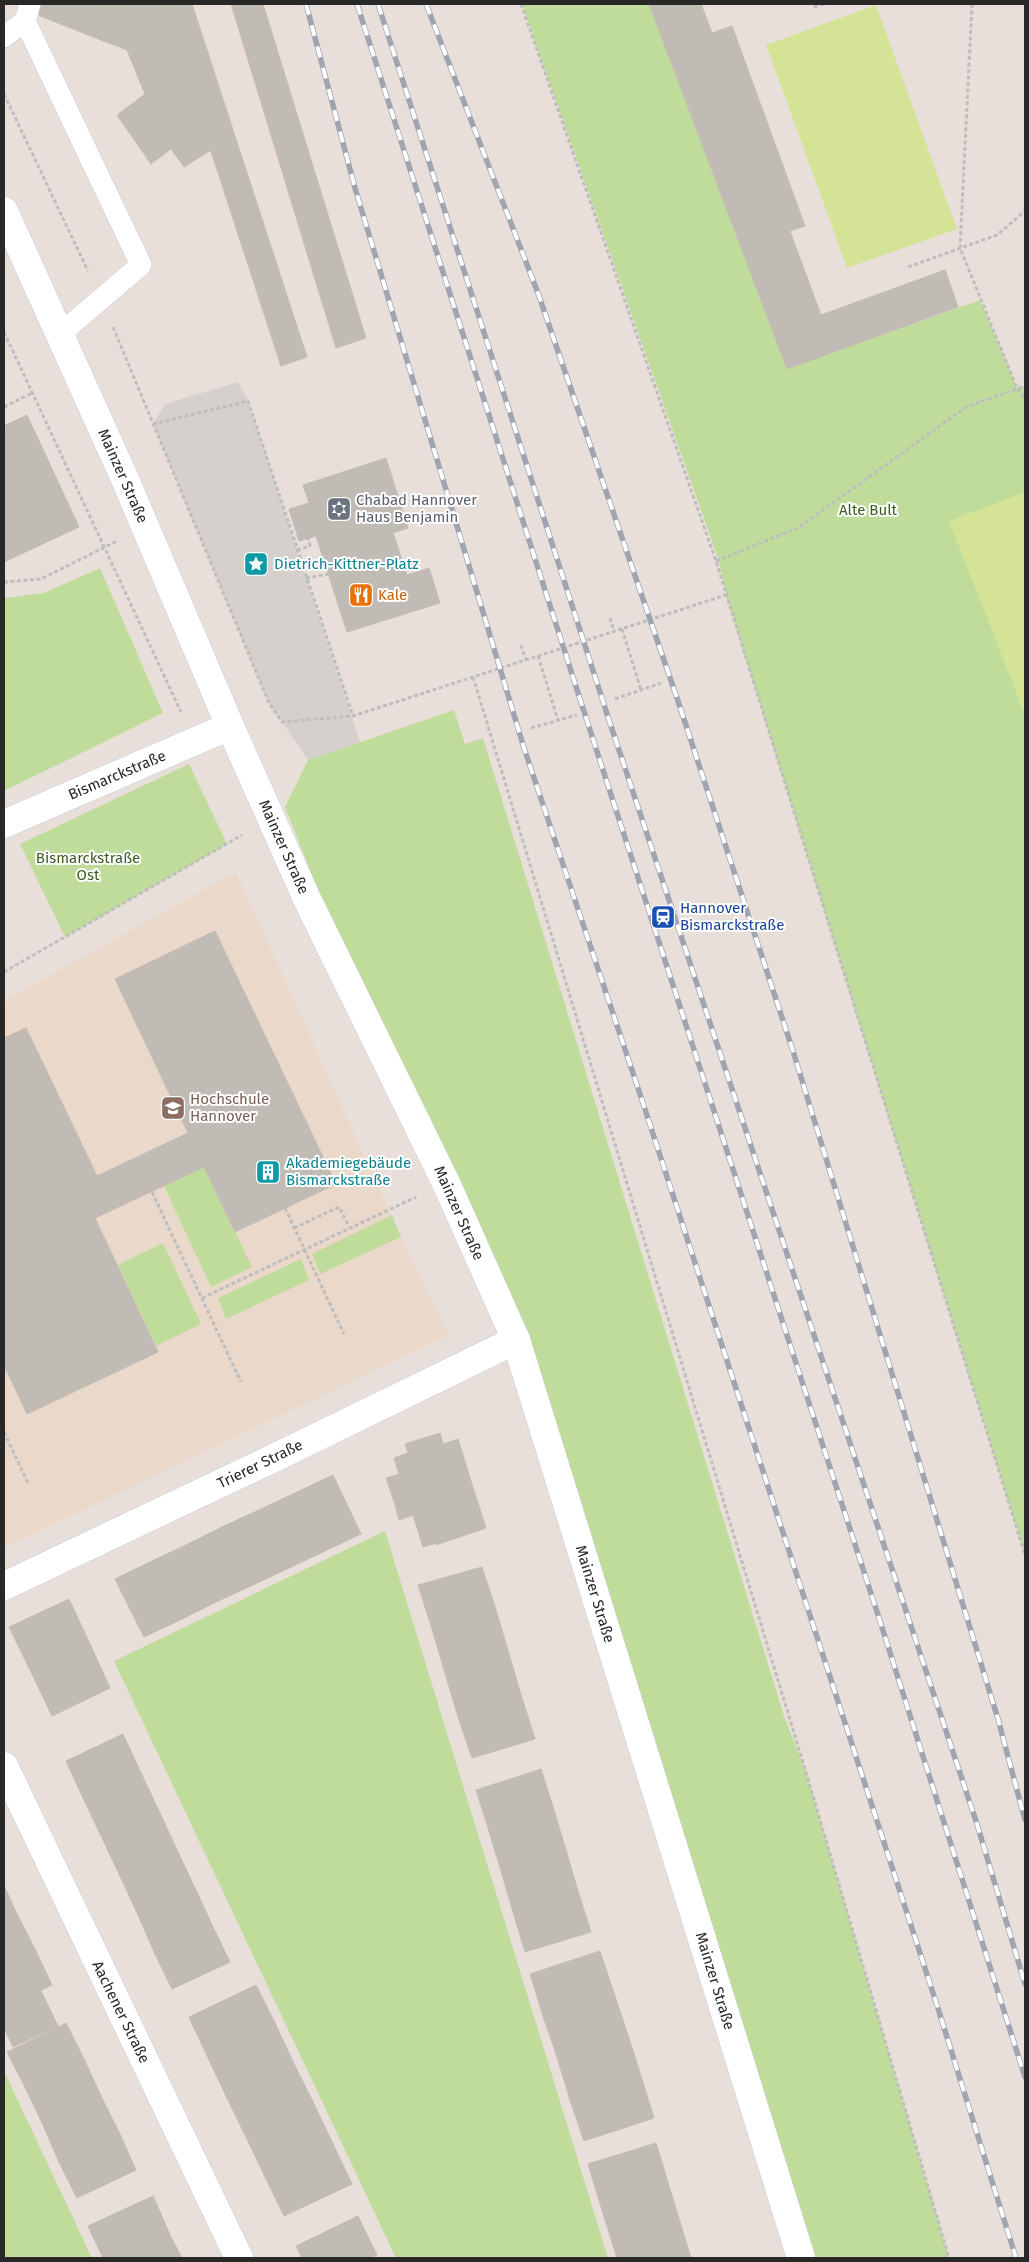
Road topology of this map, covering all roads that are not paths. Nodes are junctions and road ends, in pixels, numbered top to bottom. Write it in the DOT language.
graph roads {
  1 [pos="27,13"];
  2 [pos="4,37"];
  3 [pos="4,211"];
  4 [pos="60,334"];
  5 [pos="230,726"];
  6 [pos="4,824"];
  7 [pos="516,1340"];
  8 [pos="4,1586"];
  9 [pos="4,1766"];
  10 [pos="238,2258"];
  11 [pos="801,2258"];
  1 -- 2 [label="lane"];
  1 -- 4 [label="lane"];
  3 -- 4 [label="street, Mainzer Straße"];
  4 -- 5 [label="street, Mainzer Straße"];
  5 -- 6 [label="street, Bismarckstraße"];
  5 -- 7 [label="street, Mainzer Straße"];
  7 -- 8 [label="street, Trierer Straße"];
  7 -- 11 [label="street, Mainzer Straße"];
  9 -- 10 [label="street, Aachener Straße"];
}
